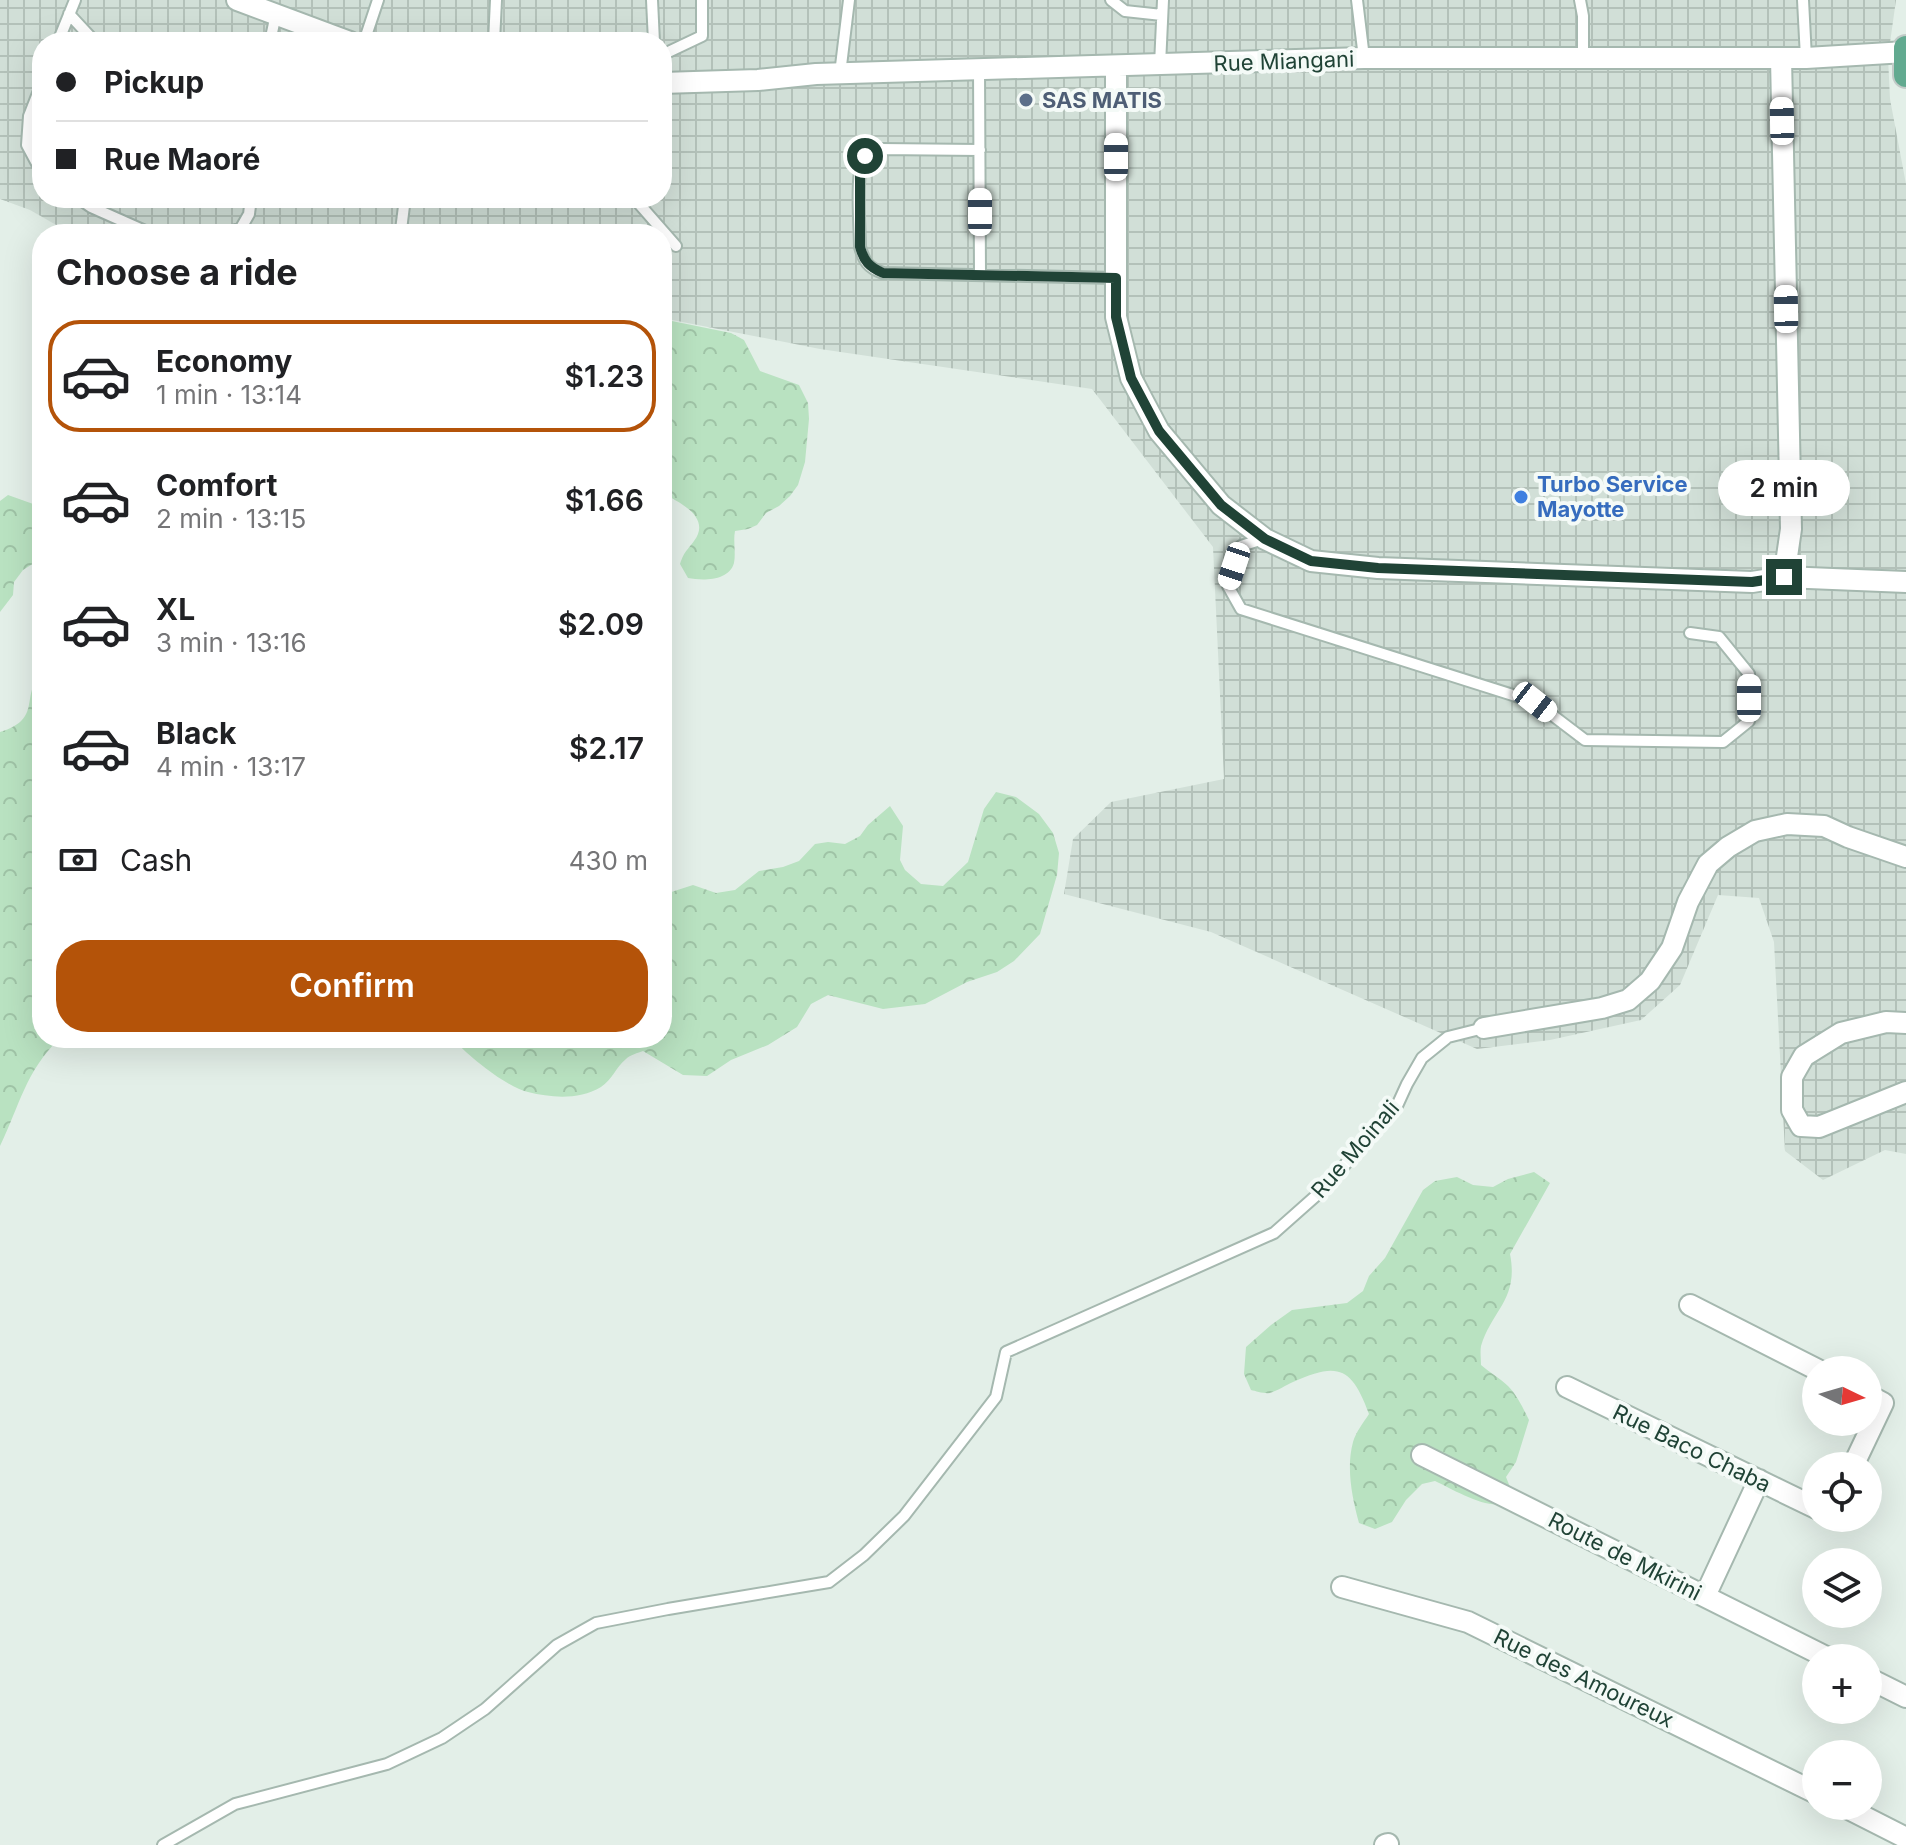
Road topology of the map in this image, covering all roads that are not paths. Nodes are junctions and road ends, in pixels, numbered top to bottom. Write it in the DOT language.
graph roads {
  1 [pos="75,0"];
  2 [pos="237,0"];
  3 [pos="378,0"];
  4 [pos="496,0"];
  5 [pos="652,0"];
  6 [pos="702,0"];
  7 [pos="849,0"];
  8 [pos="1111,0"];
  9 [pos="1163,0"];
  10 [pos="1357,0"];
  11 [pos="1580,0"];
  12 [pos="1803,0"];
  13 [pos="69,14"];
  14 [pos="276,14"];
  15 [pos="1162,15"];
  16 [pos="62,32"];
  17 [pos="86,32"];
  18 [pos="272,32"];
  19 [pos="324,32"];
  20 [pos="367,32"];
  21 [pos="494,32"];
  22 [pos="654,32"];
  23 [pos="672,50"];
  24 [pos="1906,51"];
  25 [pos="1364,58"];
  26 [pos="1781,58"];
  27 [pos="1806,58"];
  28 [pos="1583,59"];
  29 [pos="1160,65"];
  30 [pos="1116,66"];
  31 [pos="979,68"];
  32 [pos="840,74"];
  33 [pos="1906,75"];
  34 [pos="672,83"];
  35 [pos="32,108"];
  36 [pos="980,150"];
  37 [pos="32,154"];
  38 [pos="93,208"];
  39 [pos="643,208"];
  40 [pos="129,224"];
  41 [pos="657,224"];
  42 [pos="672,241"];
  43 [pos="676,246"];
  44 [pos="980,275"];
  45 [pos="1116,278"];
  46 [pos="1265,539"];
  47 [pos="1784,577"];
  48 [pos="1906,582"];
  49 [pos="1690,633"];
  50 [pos="1906,857"];
  51 [pos="1906,1023"];
  52 [pos="1484,1028"];
  53 [pos="1906,1092"];
  54 [pos="1690,1305"];
  55 [pos="1802,1362"];
  56 [pos="1567,1387"];
  57 [pos="1422,1455"];
  58 [pos="1759,1480"];
  59 [pos="1802,1501"];
  60 [pos="1342,1587"];
  61 [pos="1705,1596"];
  62 [pos="1802,1645"];
  63 [pos="1882,1685"];
  64 [pos="1906,1697"];
  65 [pos="1802,1786"];
  66 [pos="1871,1820"];
  67 [pos="1906,1838"];
  68 [pos="163,1845"];
  1 -- 13 [label="lane"];
  2 -- 14 [label="street"];
  3 -- 20 [label="lane"];
  4 -- 21 [label="lane"];
  5 -- 22 [label="lane"];
  6 -- 23 [label="lane"];
  7 -- 32 [label="lane"];
  8 -- 15 [label="lane"];
  9 -- 15 [label="lane"];
  10 -- 25 [label="lane"];
  11 -- 28 [label="lane"];
  12 -- 27 [label="lane"];
  13 -- 16 [label="lane"];
  13 -- 17 [label="lane"];
  14 -- 18 [label="lane"];
  14 -- 19 [label="street"];
  15 -- 29 [label="lane"];
  24 -- 27 [label="street, Rue Miangani"];
  24 -- 33 [label="main road"];
  25 -- 28 [label="street, Rue Miangani"];
  25 -- 29 [label="street, Rue Miangani"];
  26 -- 27 [label="street, Rue Miangani"];
  26 -- 28 [label="street, Rue Miangani"];
  26 -- 47 [label="street"];
  29 -- 30 [label="street, Rue Miangani"];
  30 -- 31 [label="street, Rue Miangani"];
  30 -- 45 [label="street"];
  31 -- 32 [label="street, Rue Miangani"];
  31 -- 36 [label="lane"];
  32 -- 34 [label="street, Rue Miangani"];
  35 -- 37 [label="lane"];
  36 -- 44 [label="lane"];
  36 -- 44 [label="lane"];
  38 -- 40 [label="lane"];
  39 -- 41 [label="lane"];
  42 -- 43 [label="lane"];
  44 -- 45 [label="lane"];
  45 -- 46 [label="street"];
  46 -- 47 [label="street"];
  46 -- 49 [label="lane"];
  47 -- 48 [label="street"];
  50 -- 52 [label="street, Rue Moinali"];
  51 -- 53 [label="street"];
  52 -- 68 [label="lane, Rue Moinali"];
  54 -- 55 [label="street"];
  56 -- 58 [label="street, Rue Baco Chaba"];
  57 -- 61 [label="street, Route de Mkirini"];
  58 -- 59 [label="street, Rue Baco Chaba"];
  58 -- 61 [label="street"];
  60 -- 65 [label="street, Rue des Amoureux"];
  61 -- 62 [label="street, Route de Mkirini"];
  63 -- 64 [label="street"];
  66 -- 67 [label="street"];
}
